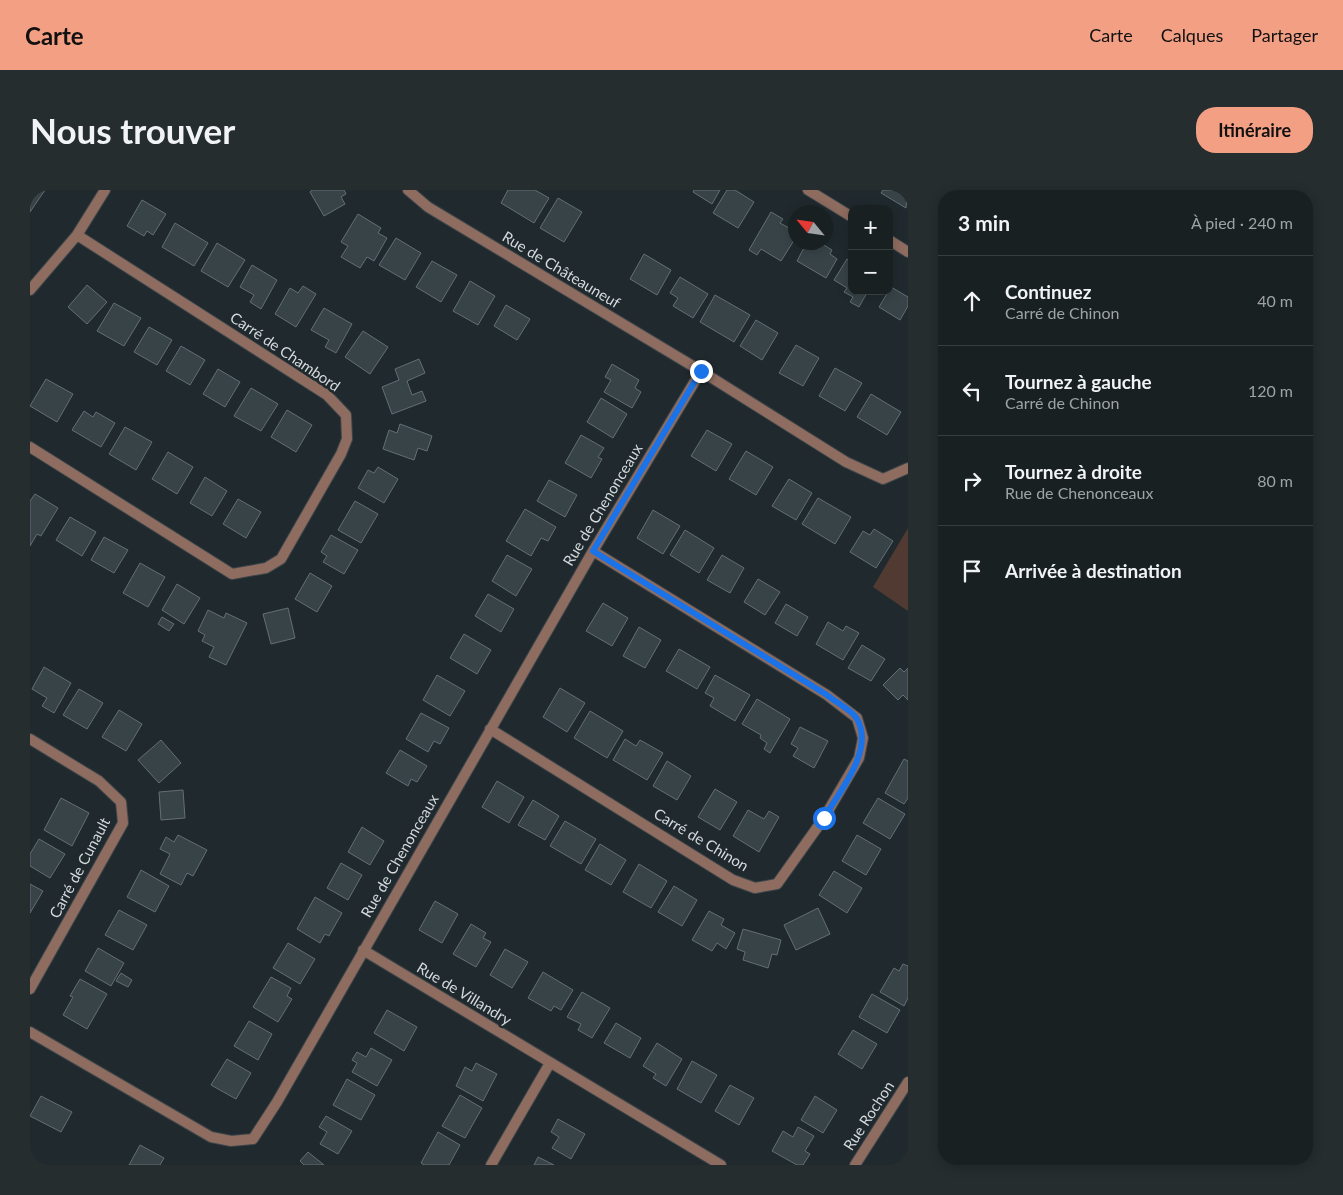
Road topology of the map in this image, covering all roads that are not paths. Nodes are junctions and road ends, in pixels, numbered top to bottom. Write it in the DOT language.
graph roads {
  1 [pos="105,190"];
  2 [pos="408,190"];
  3 [pos="808,190"];
  4 [pos="848,215"];
  5 [pos="77,235"];
  6 [pos="893,243"];
  7 [pos="908,252"];
  8 [pos="30,290"];
  9 [pos="701,371"];
  10 [pos="30,447"];
  11 [pos="908,468"];
  12 [pos="593,551"];
  13 [pos="490,729"];
  14 [pos="30,739"];
  15 [pos="363,950"];
  16 [pos="30,990"];
  17 [pos="30,1032"];
  18 [pos="550,1063"];
  19 [pos="908,1082"];
  20 [pos="491,1165"];
  21 [pos="722,1165"];
  22 [pos="855,1165"];
  1 -- 5 [label="street"];
  2 -- 9 [label="street, Rue de Châteauneuf"];
  3 -- 4 [label="street"];
  5 -- 8 [label="street"];
  5 -- 10 [label="street, Carré de Chambord"];
  6 -- 7 [label="street"];
  9 -- 11 [label="street, Rue de Châteauneuf"];
  9 -- 12 [label="street, Rue de Chenonceaux"];
  12 -- 13 [label="street, Rue de Chenonceaux"];
  12 -- 13 [label="street, Carré de Chinon"];
  13 -- 15 [label="street, Rue de Chenonceaux"];
  14 -- 16 [label="street, Carré de Cunault"];
  15 -- 17 [label="street, Rue de Chenonceaux"];
  15 -- 18 [label="street, Rue de Villandry"];
  18 -- 20 [label="street"];
  18 -- 21 [label="street, Rue de Villandry"];
  19 -- 22 [label="street, Rue Rochon"];
}
